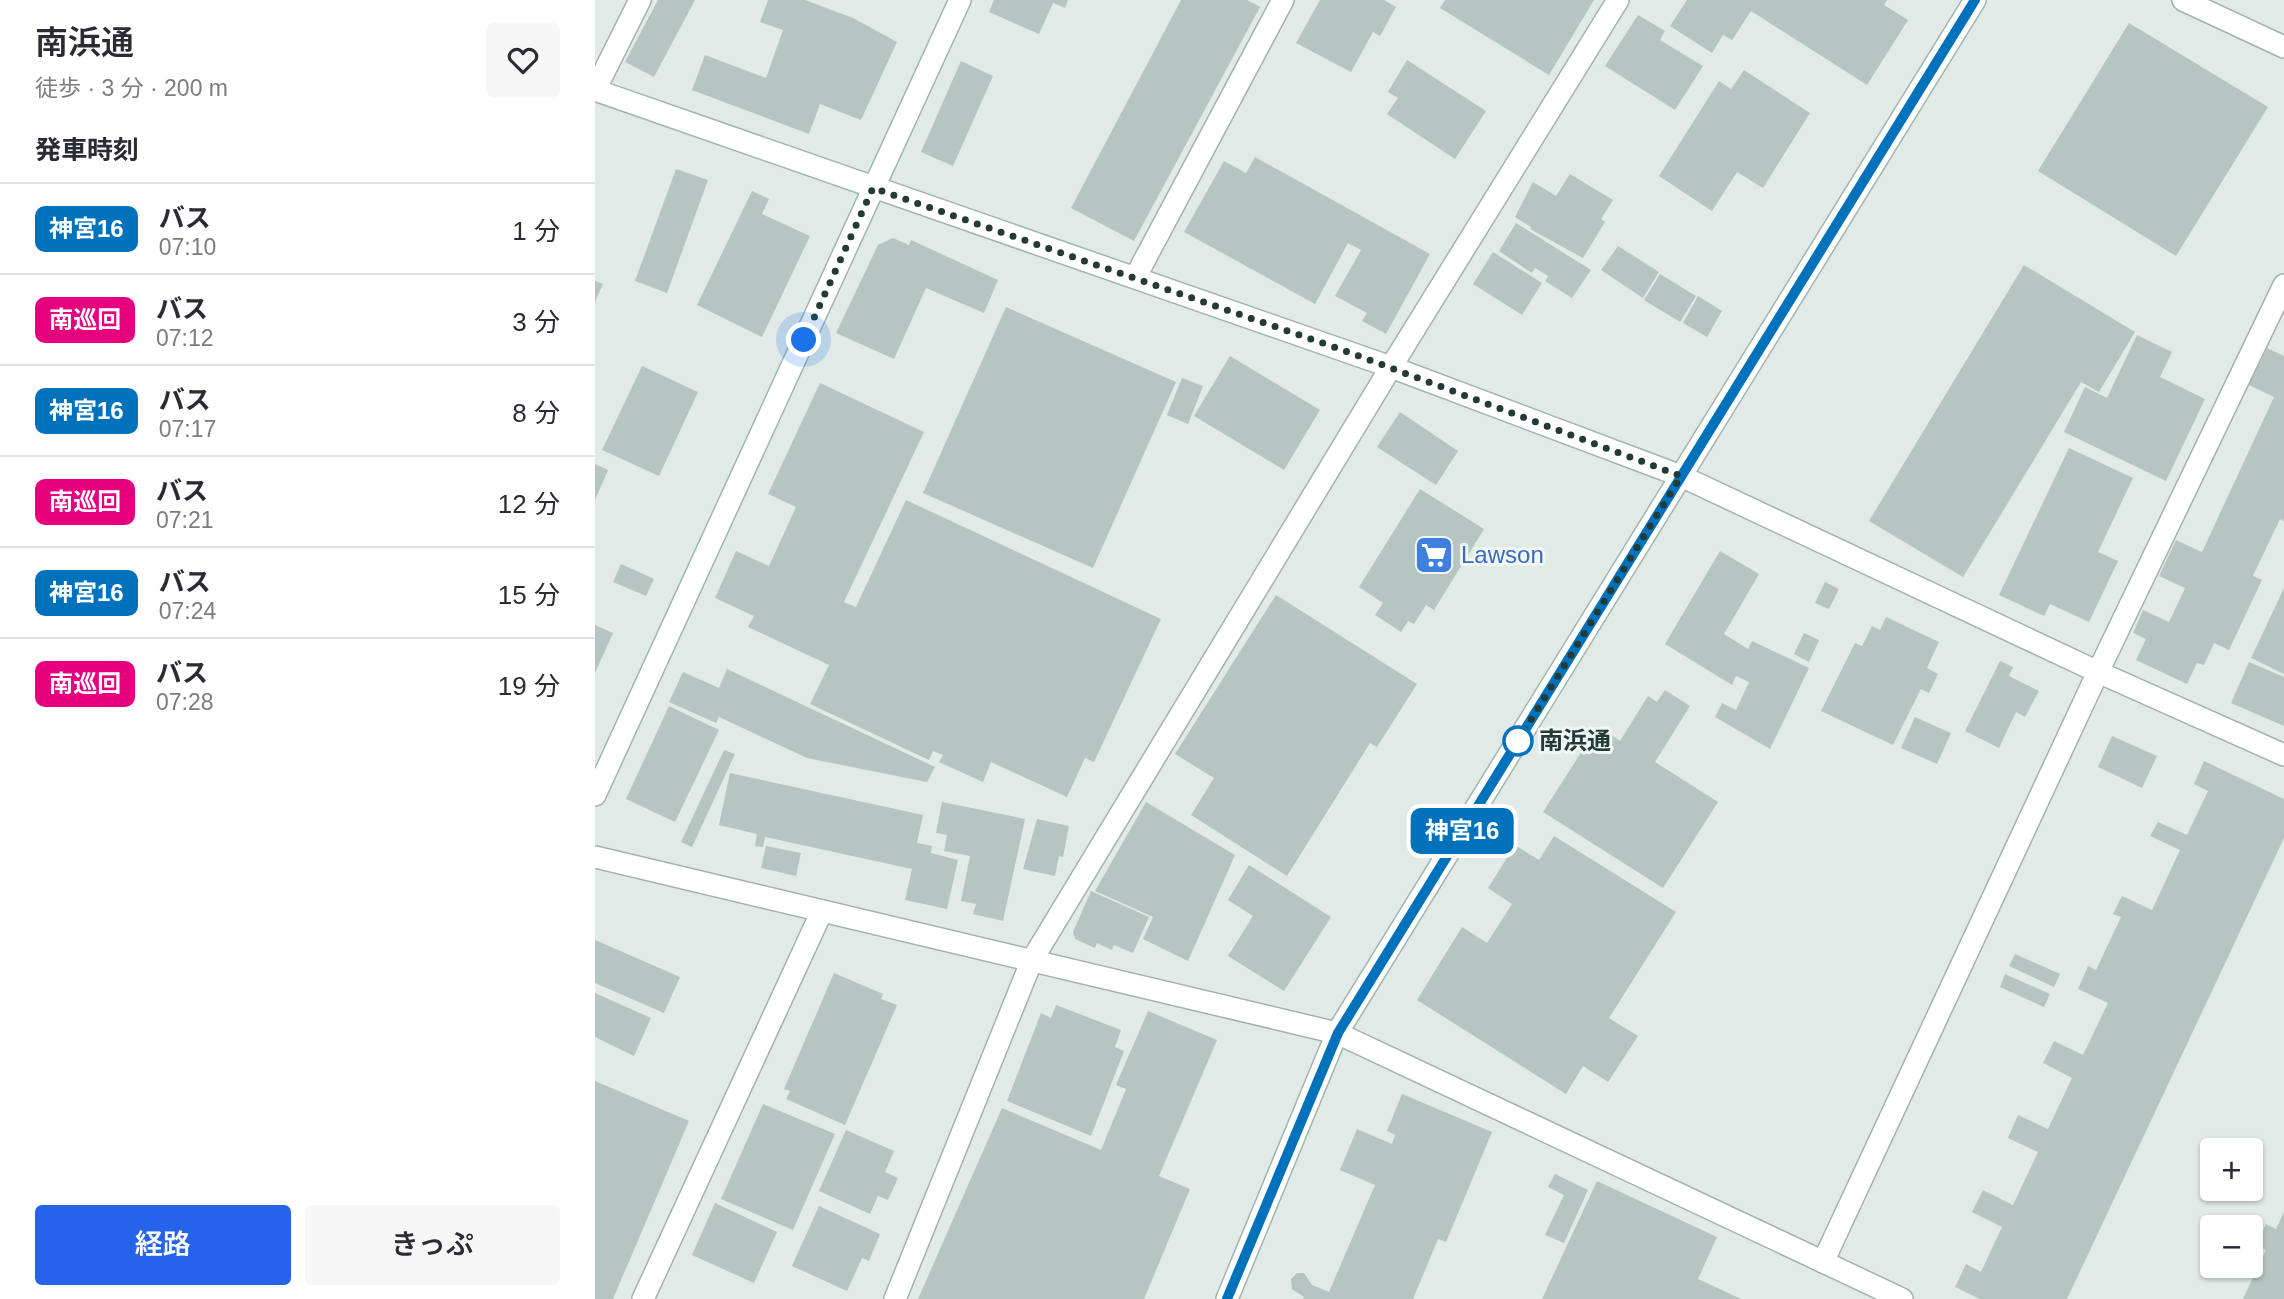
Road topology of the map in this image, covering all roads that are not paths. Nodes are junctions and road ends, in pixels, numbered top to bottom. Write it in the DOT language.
graph roads {
  1 [pos="641,0"];
  2 [pos="960,0"];
  3 [pos="1283,0"];
  4 [pos="1618,0"];
  5 [pos="1975,0"];
  6 [pos="2183,0"];
  7 [pos="2284,47"];
  8 [pos="595,90"];
  9 [pos="873,188"];
  10 [pos="1136,276"];
  11 [pos="2284,285"];
  12 [pos="1391,367"];
  13 [pos="1681,476"];
  14 [pos="2098,672"];
  15 [pos="2284,755"];
  16 [pos="595,795"];
  17 [pos="595,857"];
  18 [pos="822,911"];
  19 [pos="1032,960"];
  20 [pos="1338,1033"];
  21 [pos="1823,1262"];
  22 [pos="643,1299"];
  23 [pos="895,1299"];
  24 [pos="1227,1299"];
  25 [pos="1902,1299"];
  1 -- 8 [label="street"];
  2 -- 9 [label="street"];
  3 -- 10 [label="street"];
  4 -- 12 [label="street"];
  5 -- 13 [label="street"];
  6 -- 7 [label="street"];
  8 -- 9 [label="street"];
  9 -- 10 [label="street"];
  9 -- 16 [label="street"];
  10 -- 12 [label="street"];
  11 -- 14 [label="street"];
  12 -- 13 [label="street"];
  12 -- 19 [label="street"];
  13 -- 14 [label="street"];
  13 -- 20 [label="street"];
  14 -- 15 [label="street"];
  14 -- 21 [label="street"];
  17 -- 18 [label="street"];
  18 -- 19 [label="street"];
  18 -- 22 [label="street"];
  19 -- 20 [label="street"];
  19 -- 23 [label="street"];
  20 -- 21 [label="street"];
  20 -- 24 [label="street"];
  21 -- 25 [label="street"];
}
